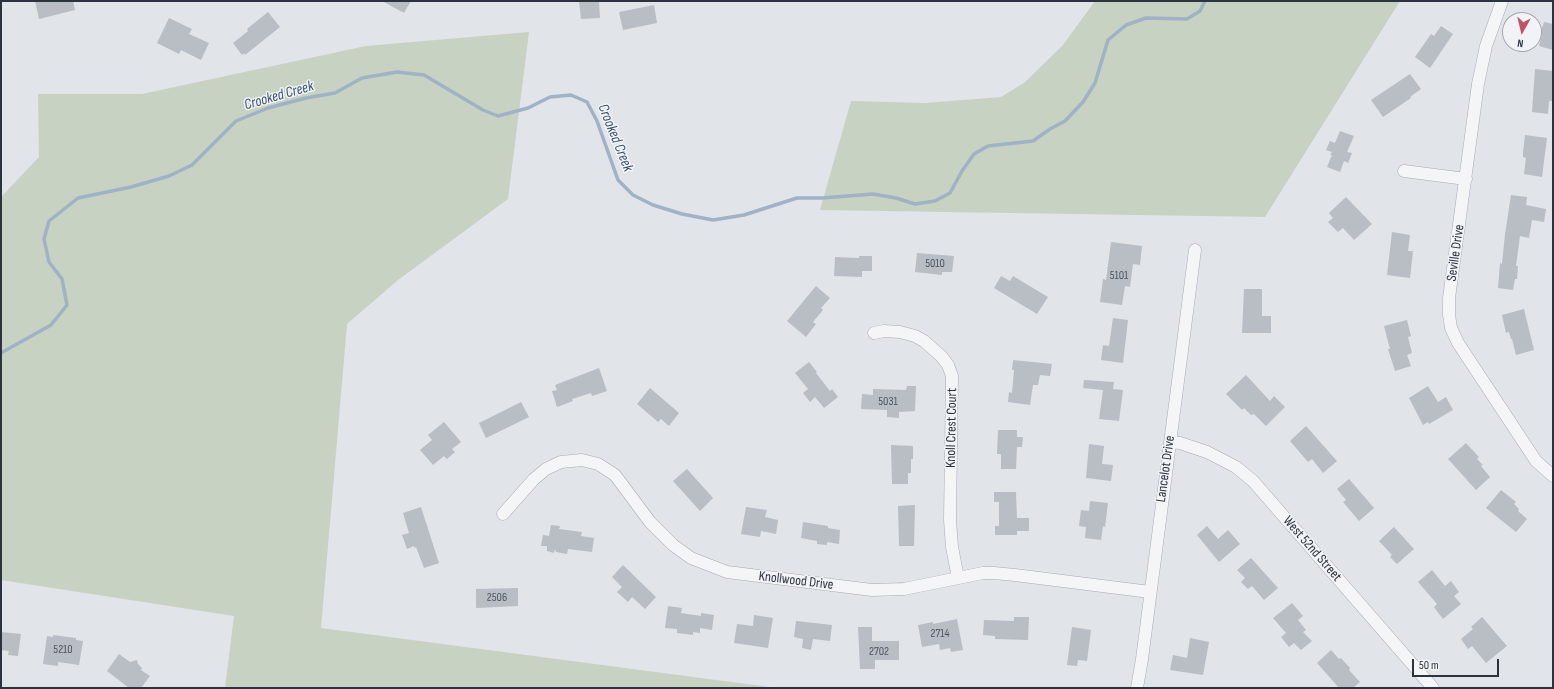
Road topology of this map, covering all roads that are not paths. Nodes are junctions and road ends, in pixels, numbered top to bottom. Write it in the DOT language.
graph roads {
  1 [pos="1502,1"];
  2 [pos="1404,171"];
  3 [pos="1466,179"];
  4 [pos="1195,250"];
  5 [pos="874,333"];
  6 [pos="1170,442"];
  7 [pos="1553,476"];
  8 [pos="503,514"];
  9 [pos="958,578"];
  10 [pos="1150,592"];
  11 [pos="1137,688"];
  12 [pos="1433,688"];
  1 -- 3 [label="street, Seville Drive"];
  2 -- 3 [label="street"];
  3 -- 7 [label="street, Seville Drive"];
  4 -- 6 [label="street, Lancelot Drive"];
  5 -- 9 [label="street, Knoll Crest Court"];
  6 -- 10 [label="street, Lancelot Drive"];
  6 -- 12 [label="street, West 52nd Street"];
  8 -- 9 [label="street, Knollwood Drive"];
  9 -- 10 [label="street, Knollwood Drive"];
  10 -- 11 [label="street, Lancelot Drive"];
}
